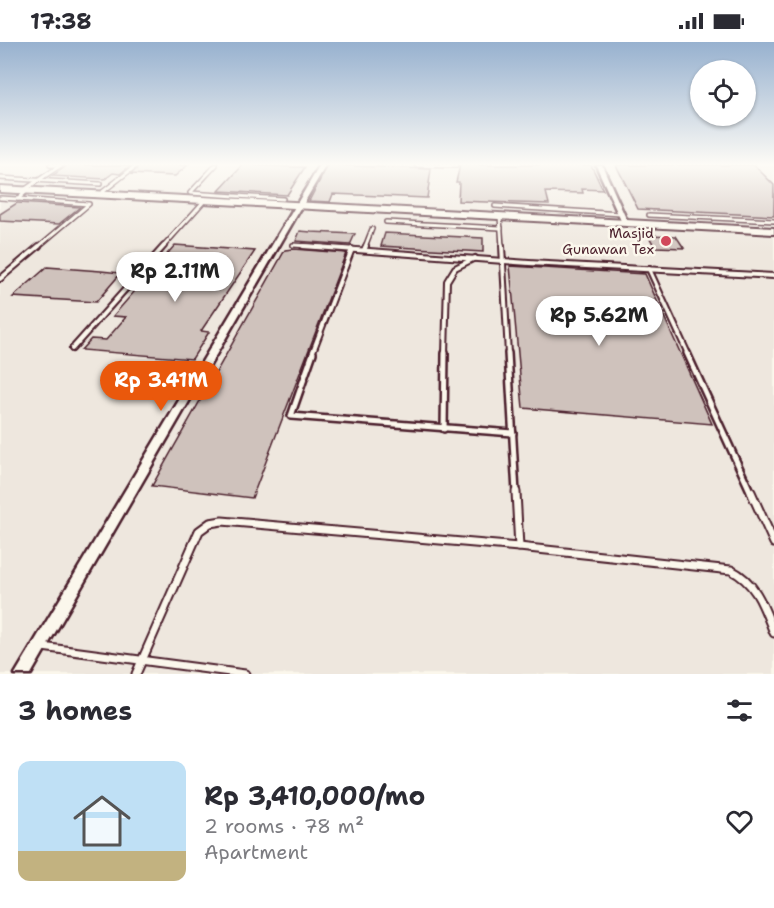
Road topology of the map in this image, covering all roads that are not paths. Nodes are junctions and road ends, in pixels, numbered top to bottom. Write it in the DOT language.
graph roads {
  1 [pos="32,194"];
  2 [pos="152,194"];
  3 [pos="199,194"];
  4 [pos="305,194"];
  5 [pos="612,194"];
  6 [pos="283,199"];
  7 [pos="205,200"];
  8 [pos="298,206"];
  9 [pos="495,206"];
  10 [pos="649,215"];
  11 [pos="500,216"];
  12 [pos="623,218"];
  13 [pos="774,221"];
  14 [pos="386,222"];
  15 [pos="501,228"];
  16 [pos="372,229"];
  17 [pos="774,231"];
  18 [pos="293,245"];
  19 [pos="352,249"];
  20 [pos="364,250"];
  21 [pos="478,257"];
  22 [pos="503,260"];
  23 [pos="649,269"];
  24 [pos="774,276"];
  25 [pos="0,279"];
  26 [pos="72,349"];
  27 [pos="444,429"];
  28 [pos="513,433"];
  29 [pos="774,543"];
  30 [pos="519,547"];
  31 [pos="774,633"];
  32 [pos="39,647"];
  33 [pos="142,661"];
  34 [pos="23,674"];
  35 [pos="136,674"];
  36 [pos="245,674"];
  1 -- 25 [label="lane"];
  2 -- 7 [label="street"];
  3 -- 6 [label="lane"];
  4 -- 8 [label="street"];
  5 -- 12 [label="street"];
  7 -- 8 [label="street"];
  7 -- 26 [label="lane"];
  8 -- 11 [label="street"];
  8 -- 32 [label="street"];
  9 -- 12 [label="lane"];
  10 -- 13 [label="lane"];
  11 -- 12 [label="street"];
  11 -- 15 [label="lane"];
  12 -- 17 [label="street"];
  14 -- 15 [label="lane"];
  15 -- 22 [label="lane"];
  16 -- 20 [label="lane"];
  18 -- 19 [label="lane"];
  19 -- 20 [label="lane"];
  19 -- 27 [label="lane"];
  20 -- 21 [label="lane"];
  21 -- 22 [label="lane"];
  21 -- 27 [label="lane"];
  22 -- 23 [label="lane"];
  22 -- 28 [label="lane"];
  23 -- 24 [label="lane"];
  23 -- 29 [label="lane"];
  27 -- 28 [label="lane"];
  28 -- 30 [label="lane"];
  30 -- 31 [label="lane"];
  30 -- 33 [label="lane"];
  32 -- 33 [label="lane"];
  32 -- 34 [label="street"];
  33 -- 35 [label="lane"];
  33 -- 36 [label="lane"];
}
